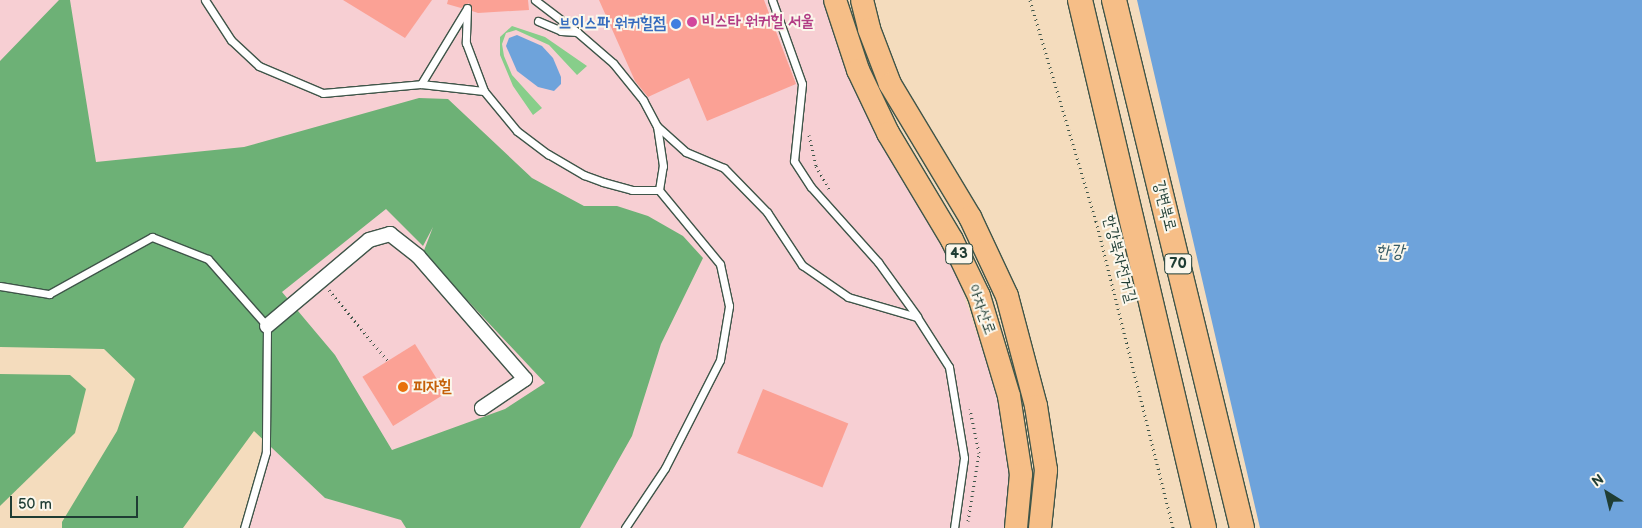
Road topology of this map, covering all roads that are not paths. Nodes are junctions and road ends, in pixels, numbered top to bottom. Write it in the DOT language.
graph roads {
  1 [pos="205,0"];
  2 [pos="535,0"];
  3 [pos="772,0"];
  4 [pos="835,0"];
  5 [pos="862,0"];
  6 [pos="1080,0"];
  7 [pos="1114,0"];
  8 [pos="538,21"];
  9 [pos="577,32"];
  10 [pos="421,84"];
  11 [pos="484,91"];
  12 [pos="657,126"];
  13 [pos="659,190"];
  14 [pos="0,286"];
  15 [pos="917,317"];
  16 [pos="267,326"];
  17 [pos="482,408"];
  18 [pos="244,528"];
  19 [pos="625,528"];
  20 [pos="954,528"];
  21 [pos="1016,528"];
  22 [pos="1040,528"];
  23 [pos="1204,528"];
  24 [pos="1242,528"];
  1 -- 10 [label="lane"];
  2 -- 9 [label="lane"];
  3 -- 15 [label="lane"];
  4 -- 21 [label="main road, 아차산로 / 43"];
  5 -- 22 [label="main road, 아차산로 / 43"];
  6 -- 23 [label="highway, 70"];
  7 -- 24 [label="highway, 강변북로 / 70"];
  8 -- 9 [label="lane"];
  9 -- 12 [label="lane"];
  10 -- 11 [label="lane"];
  10 -- 11 [label="lane"];
  11 -- 13 [label="lane"];
  12 -- 13 [label="lane"];
  12 -- 15 [label="lane"];
  13 -- 19 [label="lane"];
  14 -- 16 [label="lane"];
  15 -- 20 [label="lane"];
  16 -- 17 [label="street"];
  16 -- 18 [label="lane"];
}
